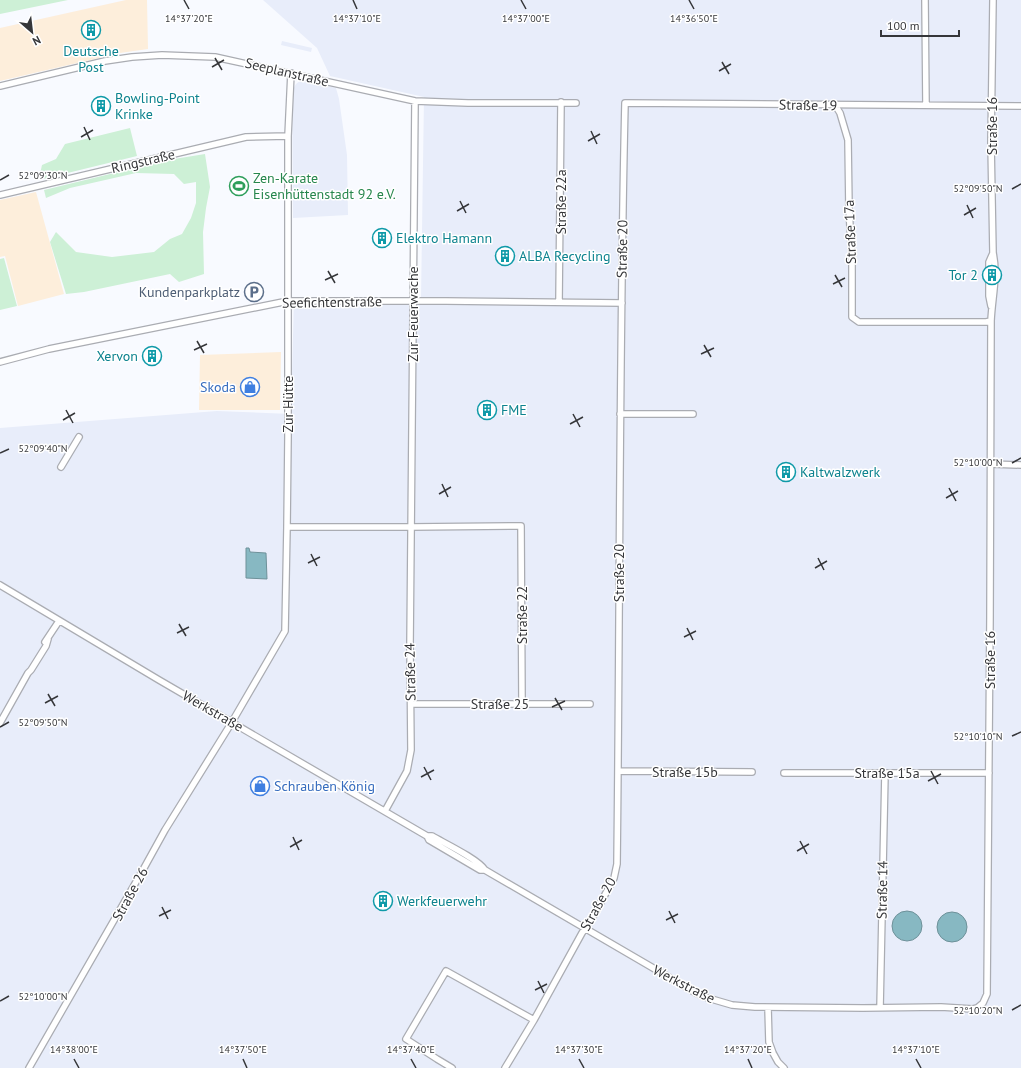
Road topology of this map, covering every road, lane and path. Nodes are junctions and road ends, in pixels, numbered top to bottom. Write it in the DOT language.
graph roads {
  1 [pos="925,0"];
  2 [pos="992,0"];
  3 [pos="290,73"];
  4 [pos="0,86"];
  5 [pos="415,101"];
  6 [pos="561,102"];
  7 [pos="576,103"];
  8 [pos="625,103"];
  9 [pos="835,105"];
  10 [pos="926,105"];
  11 [pos="992,105"];
  12 [pos="1021,106"];
  13 [pos="288,136"];
  14 [pos="0,195"];
  15 [pos="288,301"];
  16 [pos="413,302"];
  17 [pos="559,302"];
  18 [pos="622,303"];
  19 [pos="991,321"];
  20 [pos="0,362"];
  21 [pos="620,414"];
  22 [pos="693,414"];
  23 [pos="79,437"];
  24 [pos="991,464"];
  25 [pos="1021,465"];
  26 [pos="61,467"];
  27 [pos="287,527"];
  28 [pos="411,527"];
  29 [pos="0,585"];
  30 [pos="59,621"];
  31 [pos="411,704"];
  32 [pos="522,704"];
  33 [pos="590,704"];
  34 [pos="232,722"];
  35 [pos="0,723"];
  36 [pos="618,771"];
  37 [pos="752,772"];
  38 [pos="784,773"];
  39 [pos="885,773"];
  40 [pos="989,773"];
  41 [pos="385,811"];
  42 [pos="586,928"];
  43 [pos="981,1006"];
  44 [pos="768,1008"];
  45 [pos="880,1008"];
  46 [pos="534,1020"];
  47 [pos="30,1068"];
  48 [pos="452,1068"];
  49 [pos="505,1068"];
  50 [pos="784,1068"];
  1 -- 10 [label="street"];
  2 -- 11 [label="street, Straße 16"];
  3 -- 4 [label="street, Seeplanstraße"];
  3 -- 5 [label="street, Seeplanstraße"];
  3 -- 13 [label="street, Zur Hütte"];
  5 -- 6 [label="street, Seeplanstraße"];
  5 -- 16 [label="street, Zur Feuerwache"];
  6 -- 7 [label="street, Seeplanstraße"];
  6 -- 17 [label="street, Straße 22a"];
  8 -- 9 [label="street, Straße 19"];
  8 -- 18 [label="street, Straße 20"];
  9 -- 10 [label="street, Straße 19"];
  9 -- 19 [label="street, Straße 17a"];
  10 -- 11 [label="street, Straße 19"];
  11 -- 12 [label="street, Straße 19"];
  11 -- 19 [label="street, Straße 16"];
  13 -- 14 [label="street, Ringstraße"];
  13 -- 15 [label="street, Zur Hütte"];
  15 -- 16 [label="street, Seefichtenstraße"];
  15 -- 20 [label="street, Seefichtenstraße"];
  15 -- 27 [label="street, Zur Hütte"];
  16 -- 17 [label="street, Seefichtenstraße"];
  16 -- 28 [label="street, Zur Feuerwache"];
  17 -- 18 [label="street, Seefichtenstraße"];
  18 -- 21 [label="street, Straße 20"];
  19 -- 24 [label="street, Straße 16"];
  21 -- 22 [label="street"];
  21 -- 36 [label="street, Straße 20"];
  23 -- 26 [label="street"];
  24 -- 25 [label="street"];
  24 -- 40 [label="street, Straße 16"];
  27 -- 28 [label="street"];
  27 -- 34 [label="street, Zur Hütte"];
  28 -- 31 [label="street, Straße 24"];
  28 -- 32 [label="street, Straße 22"];
  29 -- 30 [label="street, Werkstraße"];
  30 -- 34 [label="street, Werkstraße"];
  30 -- 35 [label="street"];
  31 -- 32 [label="street, Straße 25"];
  31 -- 41 [label="street, Straße 24"];
  32 -- 33 [label="street, Straße 25"];
  34 -- 41 [label="street, Werkstraße"];
  34 -- 47 [label="street, Straße 26"];
  36 -- 37 [label="street, Straße 15b"];
  36 -- 42 [label="street, Straße 20"];
  38 -- 39 [label="street, Straße 15a"];
  39 -- 40 [label="street, Straße 15a"];
  39 -- 45 [label="street, Straße 14"];
  40 -- 43 [label="street, Straße 16"];
  41 -- 42 [label="street, Werkstraße"];
  42 -- 44 [label="street, Werkstraße"];
  42 -- 46 [label="street, Straße 20"];
  43 -- 45 [label="street, Werkstraße"];
  44 -- 45 [label="street, Werkstraße"];
  44 -- 50 [label="street"];
  46 -- 48 [label="street"];
  46 -- 49 [label="street, Straße 20"];
}
